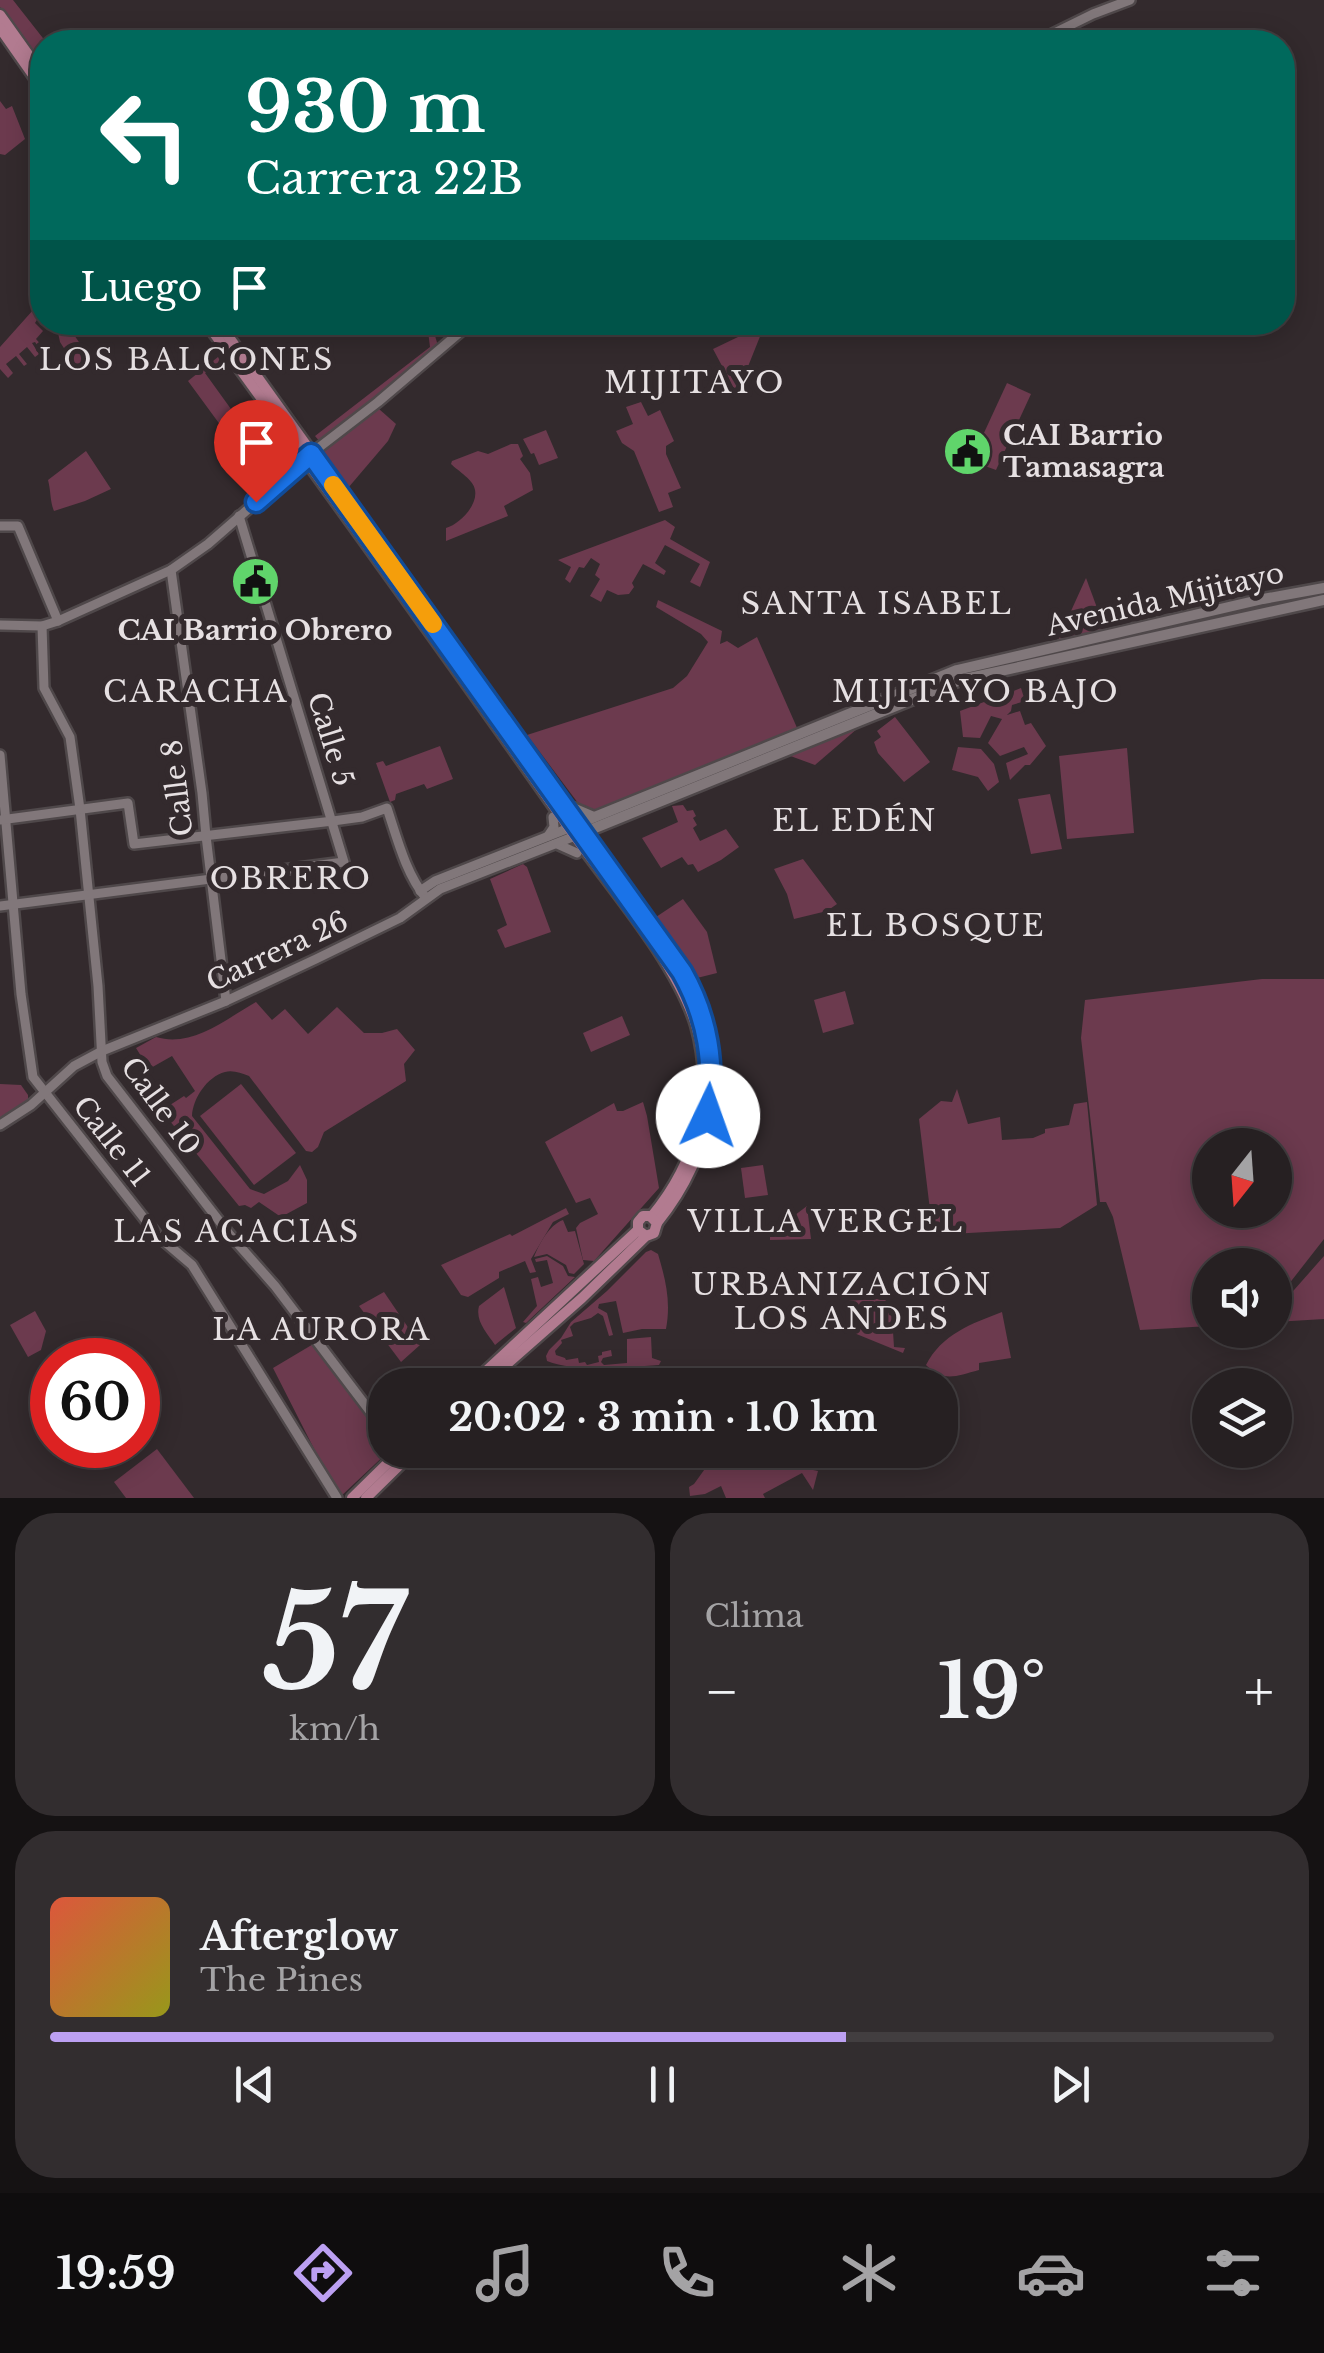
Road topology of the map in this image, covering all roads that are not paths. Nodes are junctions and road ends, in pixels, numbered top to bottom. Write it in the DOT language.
graph roads {
  1 [pos="1130,0"];
  2 [pos="0,15"];
  3 [pos="0,28"];
  4 [pos="1060,30"];
  5 [pos="30,57"];
  6 [pos="30,71"];
  7 [pos="216,335"];
  8 [pos="227,335"];
  9 [pos="456,335"];
  10 [pos="308,457"];
  11 [pos="239,516"];
  12 [pos="0,526"];
  13 [pos="172,570"];
  14 [pos="1324,588"];
  15 [pos="1324,600"];
  16 [pos="58,621"];
  17 [pos="0,625"];
  18 [pos="42,626"];
  19 [pos="0,755"];
  20 [pos="573,808"];
  21 [pos="80,809"];
  22 [pos="553,817"];
  23 [pos="4,819"];
  24 [pos="333,822"];
  25 [pos="598,822"];
  26 [pos="576,830"];
  27 [pos="206,836"];
  28 [pos="552,840"];
  29 [pos="598,844"];
  30 [pos="577,854"];
  31 [pos="212,879"];
  32 [pos="88,894"];
  33 [pos="423,895"];
  34 [pos="14,904"];
  35 [pos="0,906"];
  36 [pos="226,1001"];
  37 [pos="102,1051"];
  38 [pos="45,1094"];
  39 [pos="0,1125"];
  40 [pos="654,1220"];
  41 [pos="642,1233"];
  42 [pos="489,1368"];
  43 [pos="503,1368"];
  44 [pos="368,1409"];
  45 [pos="383,1468"];
  46 [pos="397,1468"];
  47 [pos="337,1498"];
  48 [pos="352,1498"];
  49 [pos="366,1498"];
  1 -- 4 [label="street"];
  2 -- 5 [label="main road"];
  3 -- 6 [label="main road"];
  7 -- 10 [label="main road"];
  8 -- 10 [label="main road"];
  9 -- 10 [label="street"];
  10 -- 11 [label="street"];
  10 -- 26 [label="main road"];
  11 -- 13 [label="street"];
  11 -- 24 [label="street, Calle 5"];
  12 -- 16 [label="street"];
  13 -- 16 [label="street"];
  13 -- 27 [label="street, Calle 8"];
  14 -- 25 [label="main road, Avenida Mijitayo"];
  15 -- 25 [label="main road, Avenida Mijitayo"];
  16 -- 18 [label="street"];
  17 -- 18 [label="street"];
  18 -- 21 [label="street, Calle 10"];
  19 -- 23 [label="street, Calle 11"];
  20 -- 25 [label="main road"];
  21 -- 23 [label="street"];
  21 -- 27 [label="street"];
  21 -- 32 [label="street, Calle 10"];
  22 -- 28 [label="street"];
  23 -- 34 [label="street, Calle 11"];
  24 -- 27 [label="street"];
  24 -- 31 [label="street, Calle 5"];
  24 -- 33 [label="street"];
  25 -- 26 [label="main road, Avenida Mijitayo"];
  25 -- 29 [label="main road"];
  26 -- 28 [label="street, Carrera 26"];
  26 -- 40 [label="main road"];
  27 -- 31 [label="street, Calle 8"];
  28 -- 30 [label="street"];
  28 -- 33 [label="street, Carrera 26"];
  31 -- 32 [label="street"];
  31 -- 36 [label="street, Calle 8"];
  32 -- 34 [label="street"];
  32 -- 37 [label="street, Calle 10"];
  33 -- 36 [label="street, Carrera 26"];
  34 -- 35 [label="street"];
  34 -- 38 [label="street, Calle 11"];
  36 -- 37 [label="street, Carrera 26"];
  37 -- 38 [label="street, Carrera 26"];
  37 -- 44 [label="street, Calle 10"];
  38 -- 39 [label="street, Carrera 26"];
  38 -- 47 [label="street, Calle 11"];
  40 -- 41 [label="main road"];
  40 -- 41 [label="main road"];
  41 -- 42 [label="main road"];
  41 -- 43 [label="main road"];
  45 -- 48 [label="main road"];
  46 -- 49 [label="main road"];
}
